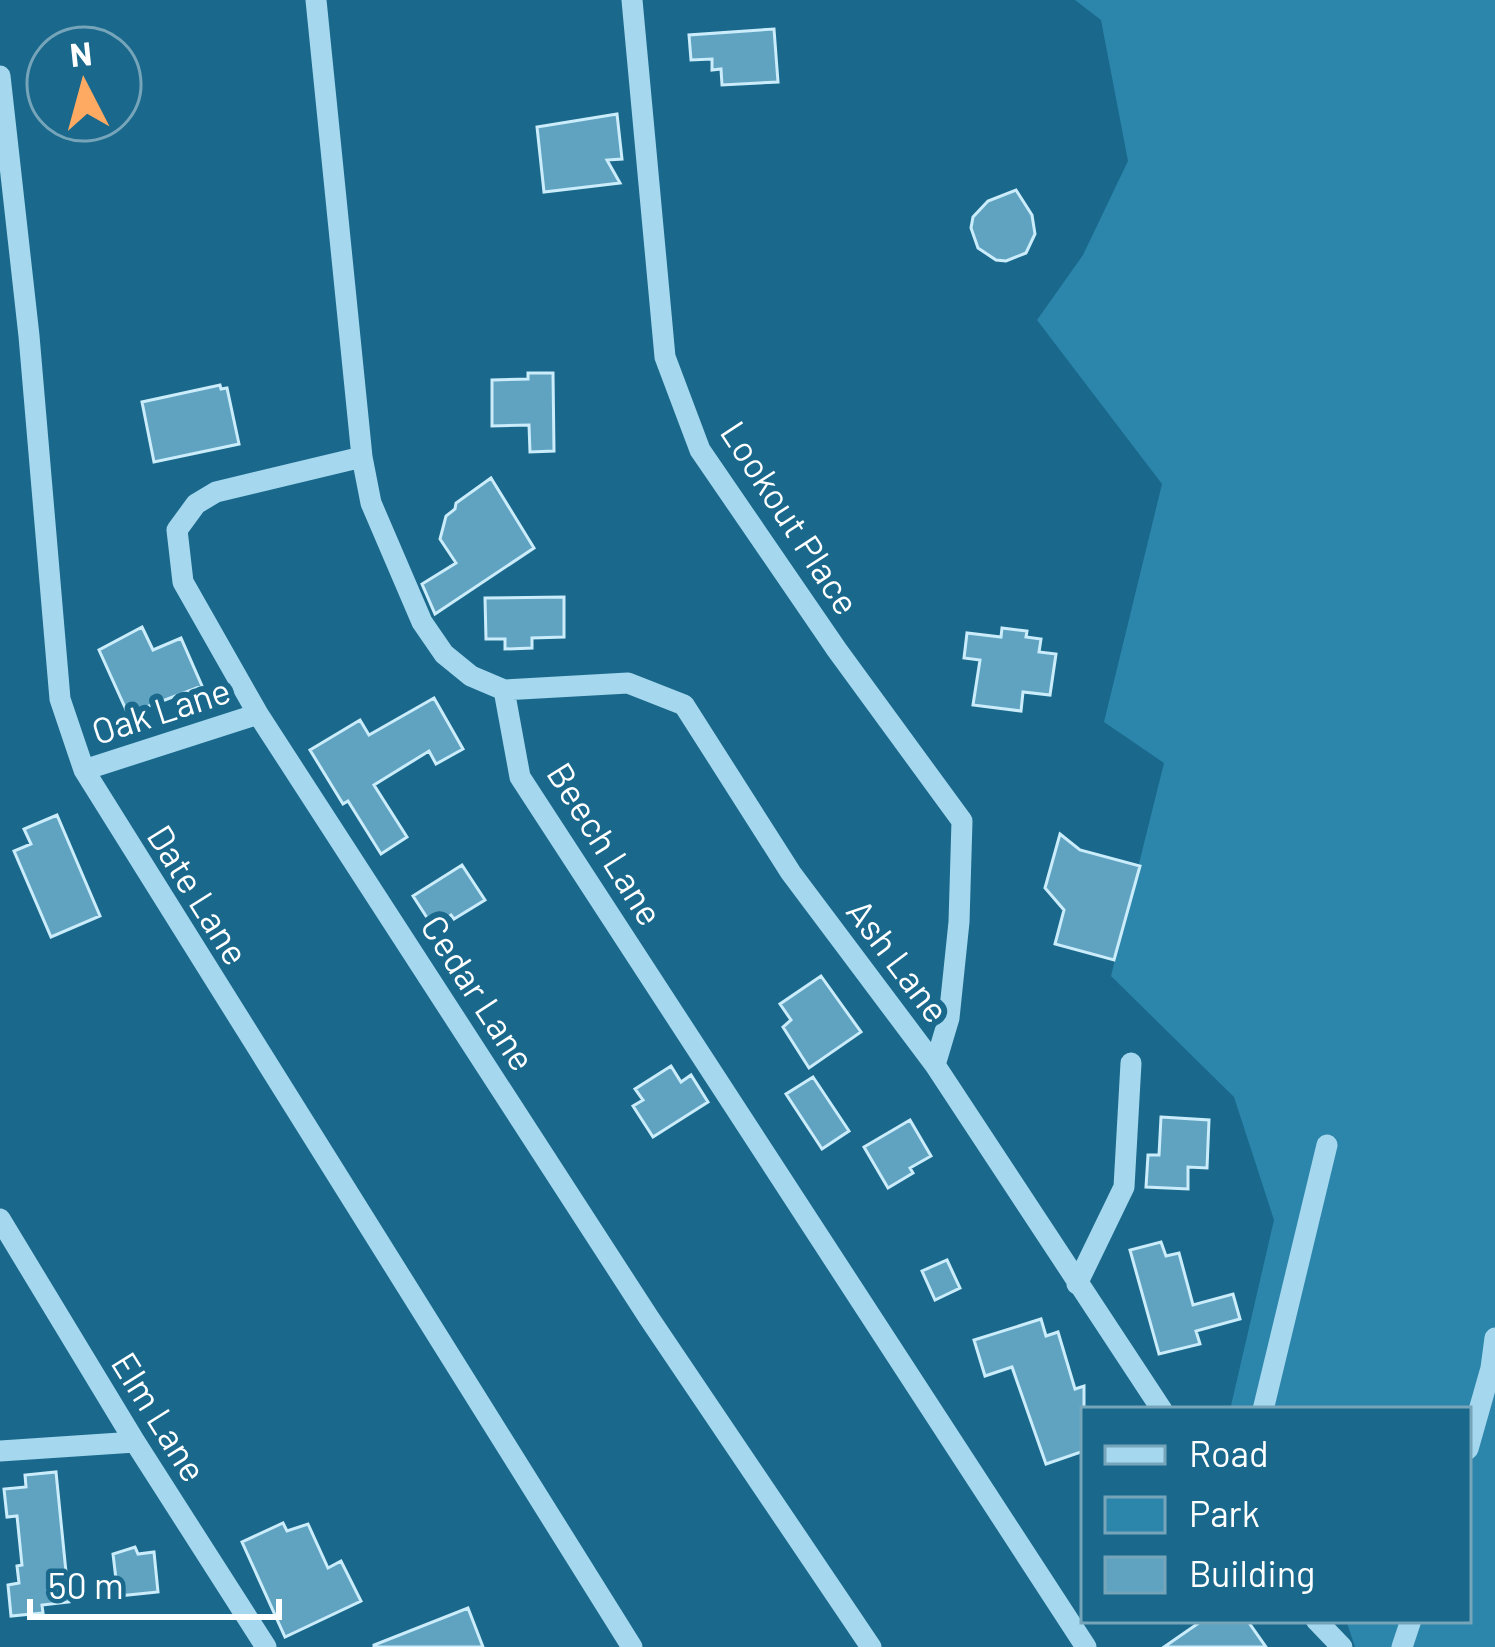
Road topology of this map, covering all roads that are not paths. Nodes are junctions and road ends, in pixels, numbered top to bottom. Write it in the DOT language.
graph roads {
  1 [pos="316,0"];
  2 [pos="632,0"];
  3 [pos="0,76"];
  4 [pos="362,457"];
  5 [pos="504,690"];
  6 [pos="258,714"];
  7 [pos="84,770"];
  8 [pos="1131,1063"];
  9 [pos="935,1065"];
  10 [pos="1327,1145"];
  11 [pos="0,1219"];
  12 [pos="1077,1284"];
  13 [pos="1495,1338"];
  14 [pos="1160,1407"];
  15 [pos="1263,1407"];
  16 [pos="1471,1438"];
  17 [pos="135,1442"];
  18 [pos="0,1451"];
  19 [pos="1319,1623"];
  20 [pos="266,1647"];
  21 [pos="632,1647"];
  22 [pos="871,1647"];
  23 [pos="1086,1647"];
  24 [pos="1342,1647"];
  1 -- 4 [label="street"];
  2 -- 9 [label="street, Lookout Place"];
  3 -- 7 [label="street, Date Lane"];
  4 -- 5 [label="street"];
  4 -- 6 [label="street, Cedar Lane"];
  5 -- 9 [label="street, Ash Lane"];
  5 -- 23 [label="street, Beech Lane"];
  6 -- 7 [label="street, Oak Lane"];
  6 -- 22 [label="street, Cedar Lane"];
  7 -- 21 [label="street, Date Lane"];
  8 -- 12 [label="street"];
  9 -- 12 [label="street, Ash Lane"];
  10 -- 15 [label="street"];
  11 -- 17 [label="street, Elm Lane"];
  12 -- 14 [label="street, Ash Lane"];
  13 -- 16 [label="street"];
  17 -- 18 [label="street"];
  17 -- 20 [label="street, Elm Lane"];
  19 -- 24 [label="street"];
}
